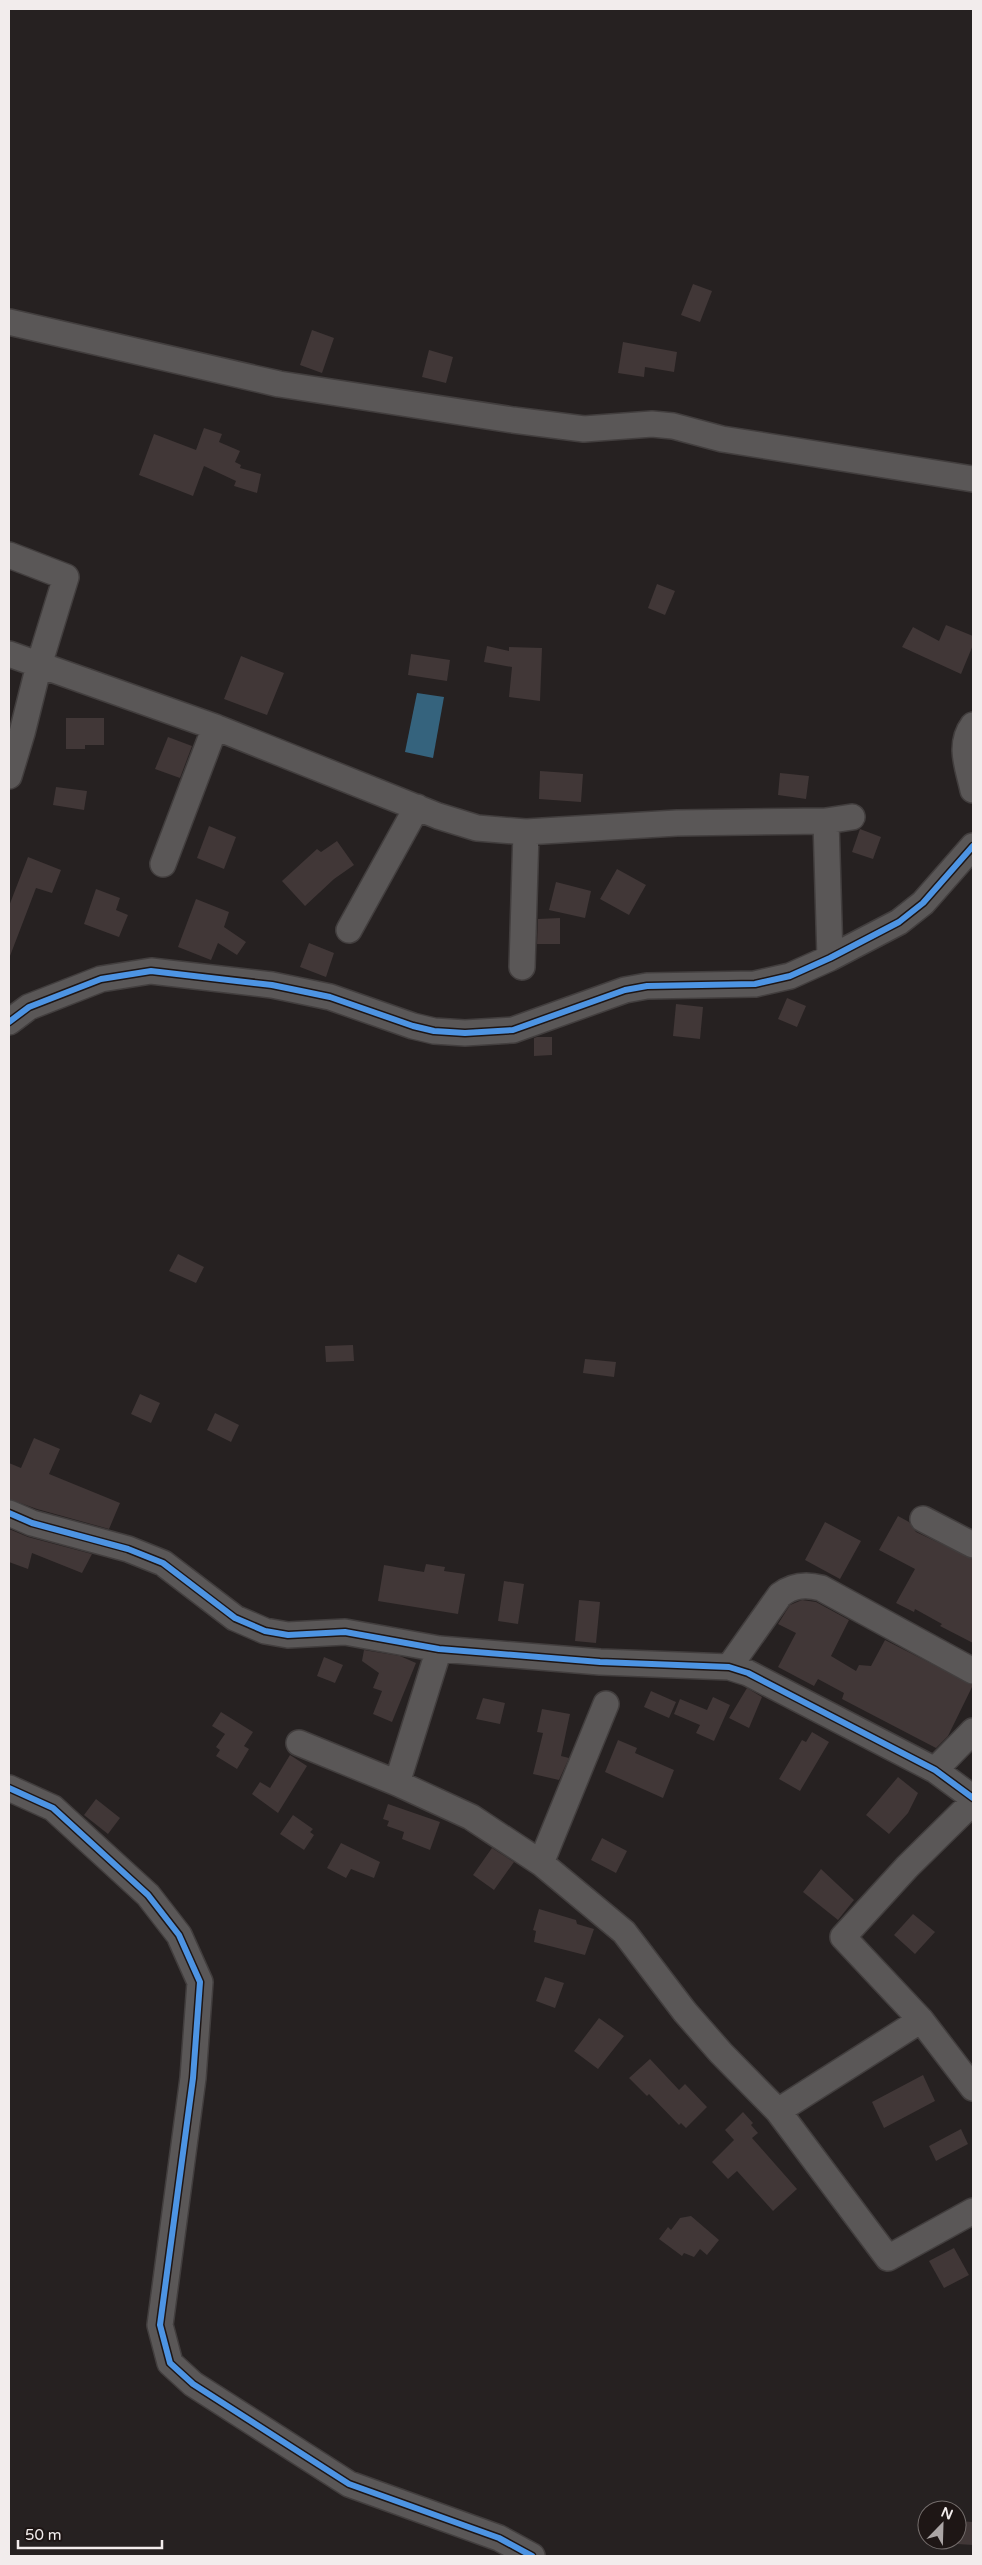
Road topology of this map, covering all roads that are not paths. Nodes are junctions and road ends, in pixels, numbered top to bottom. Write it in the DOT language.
graph roads {
  1 [pos="9,322"];
  2 [pos="973,479"];
  3 [pos="9,555"];
  4 [pos="9,654"];
  5 [pos="39,665"];
  6 [pos="973,725"];
  7 [pos="215,727"];
  8 [pos="9,776"];
  9 [pos="973,790"];
  10 [pos="417,807"];
  11 [pos="852,817"];
  12 [pos="826,820"];
  13 [pos="526,832"];
  14 [pos="973,846"];
  15 [pos="164,864"];
  16 [pos="349,930"];
  17 [pos="830,958"];
  18 [pos="522,967"];
  19 [pos="9,1022"];
  20 [pos="9,1513"];
  21 [pos="923,1520"];
  22 [pos="973,1545"];
  23 [pos="439,1649"];
  24 [pos="729,1667"];
  25 [pos="973,1671"];
  26 [pos="606,1704"];
  27 [pos="973,1732"];
  28 [pos="299,1743"];
  29 [pos="935,1770"];
  30 [pos="397,1783"];
  31 [pos="9,1788"];
  32 [pos="973,1798"];
  33 [pos="973,1802"];
  34 [pos="541,1863"];
  35 [pos="922,2020"];
  36 [pos="973,2088"];
  37 [pos="778,2111"];
  38 [pos="973,2211"];
  39 [pos="532,2556"];
  1 -- 2 [label="street"];
  3 -- 5 [label="street"];
  4 -- 5 [label="street"];
  5 -- 7 [label="street"];
  5 -- 8 [label="street"];
  6 -- 9 [label="street"];
  7 -- 10 [label="street"];
  7 -- 15 [label="street"];
  10 -- 13 [label="street"];
  10 -- 16 [label="street"];
  11 -- 12 [label="street"];
  12 -- 13 [label="street"];
  12 -- 17 [label="street"];
  13 -- 18 [label="street"];
  14 -- 17 [label="street"];
  17 -- 19 [label="street"];
  20 -- 23 [label="street"];
  21 -- 22 [label="street"];
  23 -- 24 [label="street"];
  23 -- 30 [label="street"];
  24 -- 25 [label="street"];
  24 -- 29 [label="street"];
  26 -- 34 [label="street"];
  27 -- 29 [label="street"];
  28 -- 30 [label="street"];
  29 -- 32 [label="street"];
  30 -- 34 [label="street"];
  31 -- 39 [label="street"];
  33 -- 35 [label="street"];
  34 -- 37 [label="street"];
  35 -- 36 [label="street"];
  35 -- 37 [label="street"];
  37 -- 38 [label="street"];
}
